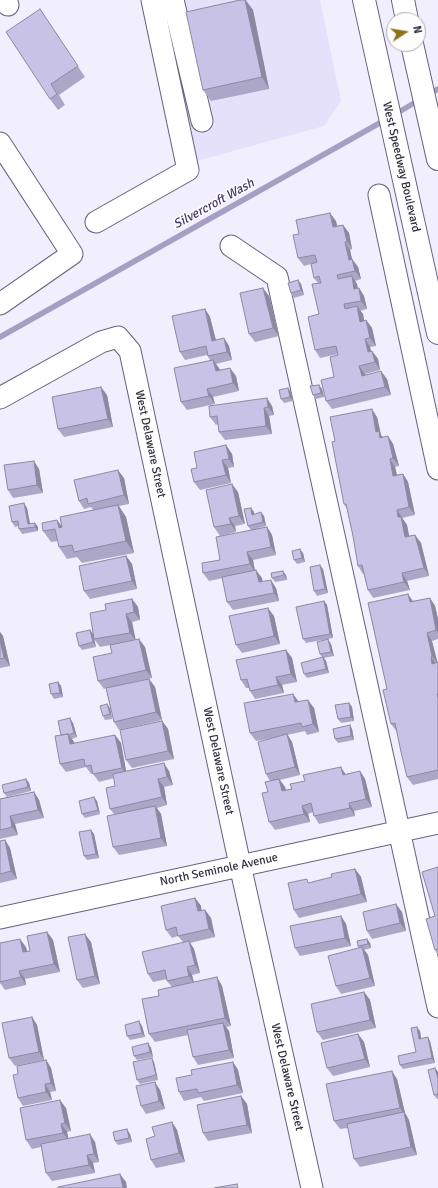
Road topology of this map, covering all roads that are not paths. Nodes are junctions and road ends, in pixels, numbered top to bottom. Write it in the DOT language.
graph roads {
  1 [pos="152,0"];
  2 [pos="173,0"];
  3 [pos="364,0"];
  4 [pos="403,0"];
  5 [pos="405,12"];
  6 [pos="414,53"];
  7 [pos="202,122"];
  8 [pos="0,143"];
  9 [pos="438,159"];
  10 [pos="379,195"];
  11 [pos="96,222"];
  12 [pos="231,246"];
  13 [pos="0,304"];
  14 [pos="437,320"];
  15 [pos="406,322"];
  16 [pos="0,398"];
  17 [pos="438,469"];
  18 [pos="438,823"];
  19 [pos="400,831"];
  20 [pos="240,865"];
  21 [pos="0,918"];
  22 [pos="438,1007"];
  23 [pos="312,1188"];
  1 -- 11 [label="street"];
  2 -- 7 [label="street"];
  3 -- 14 [label="main road, West Speedway Boulevard"];
  4 -- 5 [label="main road"];
  6 -- 9 [label="main road"];
  8 -- 13 [label="street"];
  10 -- 15 [label="street"];
  12 -- 19 [label="street"];
  14 -- 15 [label="street"];
  15 -- 17 [label="street"];
  16 -- 20 [label="street, West Delaware Street"];
  18 -- 19 [label="street, North Seminole Avenue"];
  19 -- 20 [label="street, North Seminole Avenue"];
  19 -- 22 [label="street"];
  20 -- 21 [label="street, North Seminole Avenue"];
  20 -- 23 [label="street, West Delaware Street"];
}
